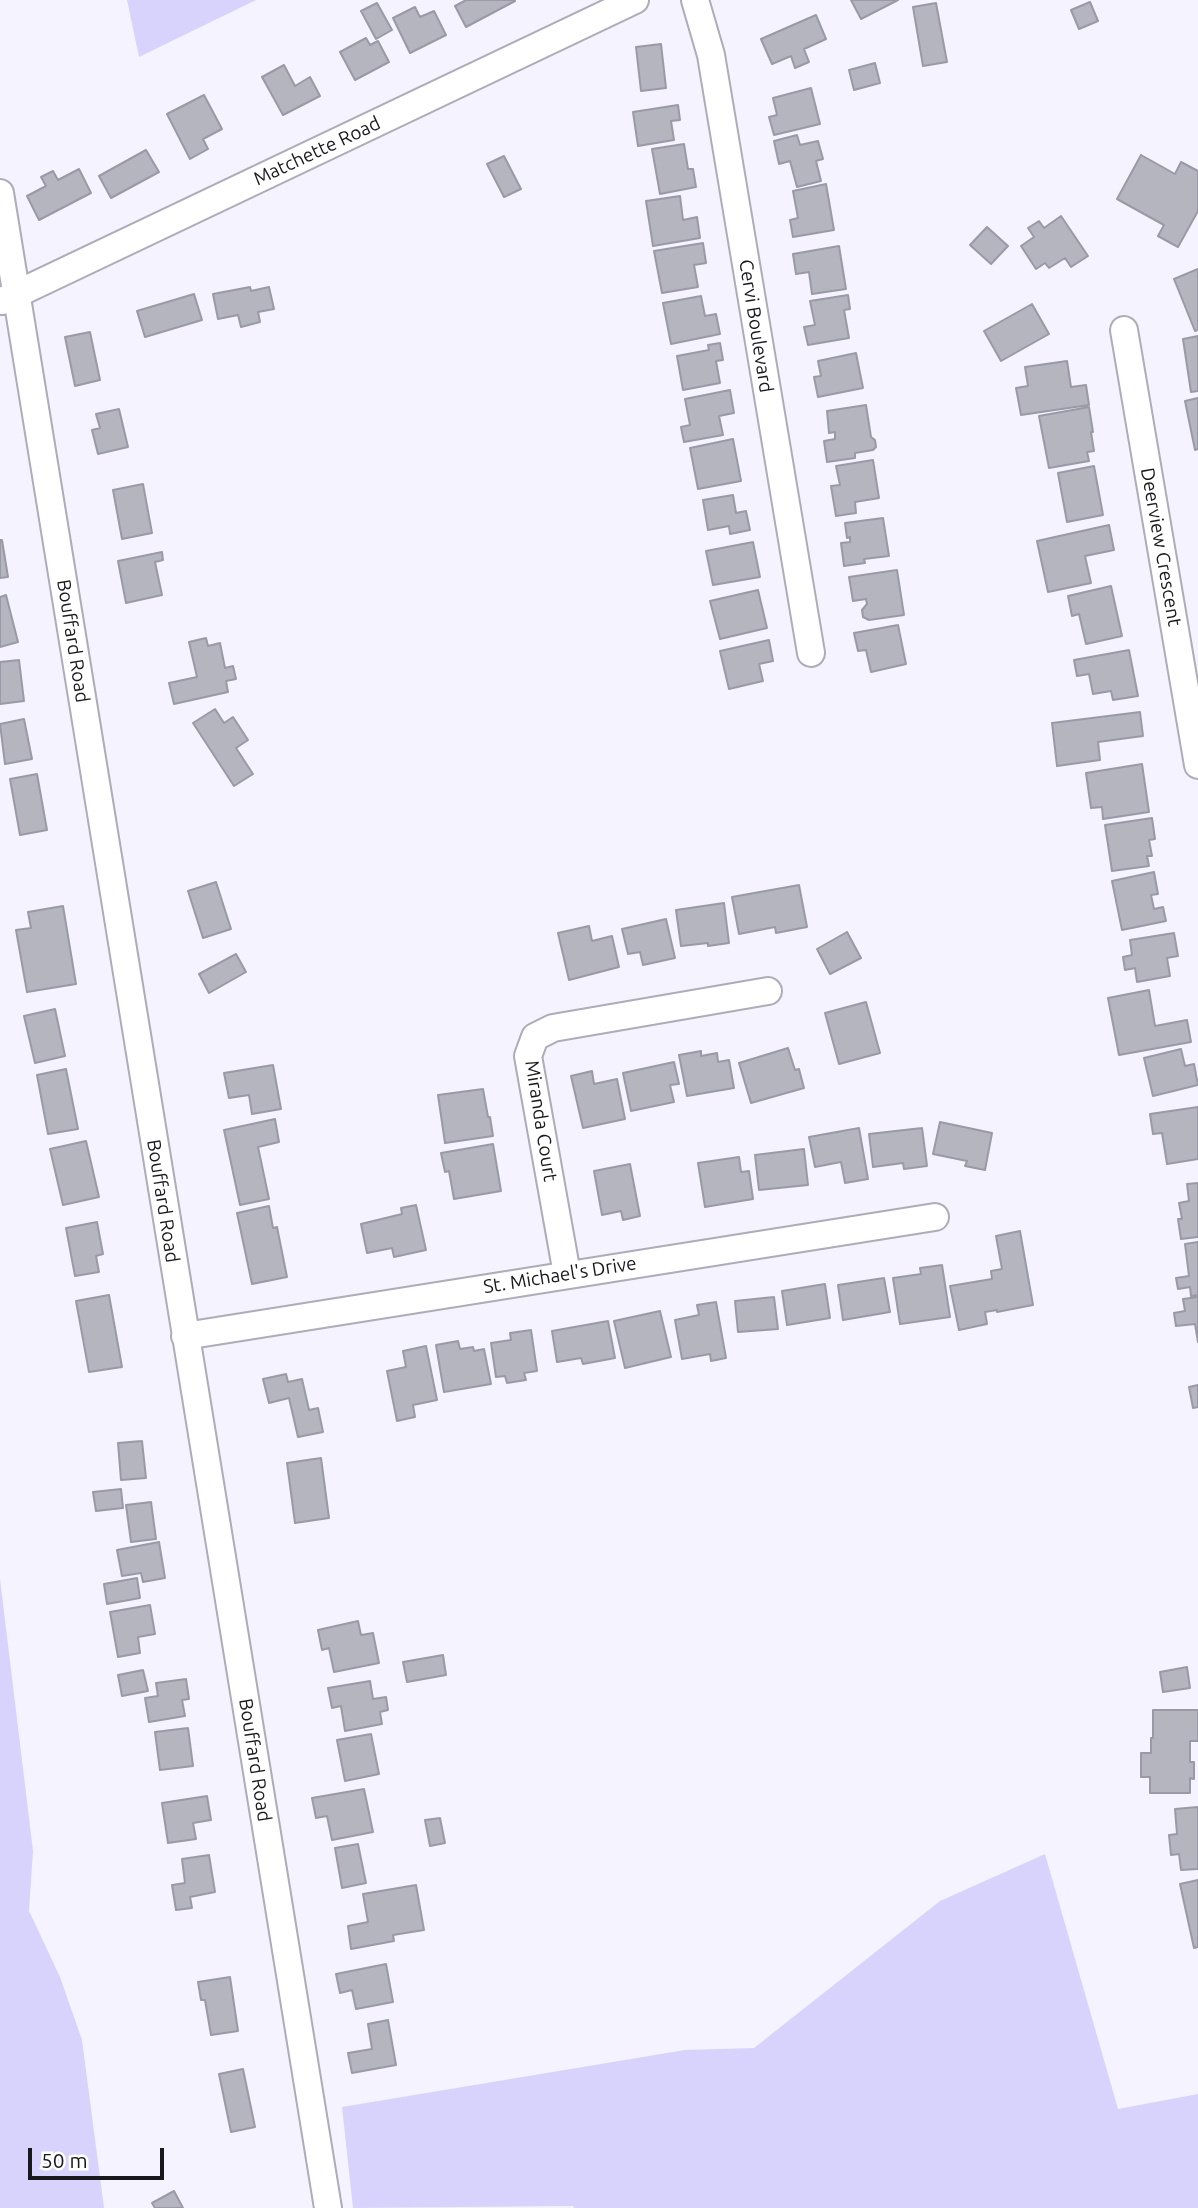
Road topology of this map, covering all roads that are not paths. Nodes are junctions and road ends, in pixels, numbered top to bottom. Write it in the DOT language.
graph roads {
  1 [pos="635,0"];
  2 [pos="695,0"];
  3 [pos="0,193"];
  4 [pos="8,298"];
  5 [pos="1124,330"];
  6 [pos="811,653"];
  7 [pos="1198,765"];
  8 [pos="768,990"];
  9 [pos="935,1217"];
  10 [pos="567,1274"];
  11 [pos="185,1336"];
  12 [pos="328,2208"];
  1 -- 4 [label="street, Matchette Road"];
  2 -- 6 [label="street, Cervi Boulevard"];
  3 -- 4 [label="street, Bouffard Road"];
  4 -- 11 [label="street, Bouffard Road"];
  5 -- 7 [label="street, Deerview Crescent"];
  8 -- 10 [label="street, Miranda Court"];
  9 -- 10 [label="street, St. Michael's Drive"];
  10 -- 11 [label="street, St. Michael's Drive"];
  11 -- 12 [label="street, Bouffard Road"];
}
